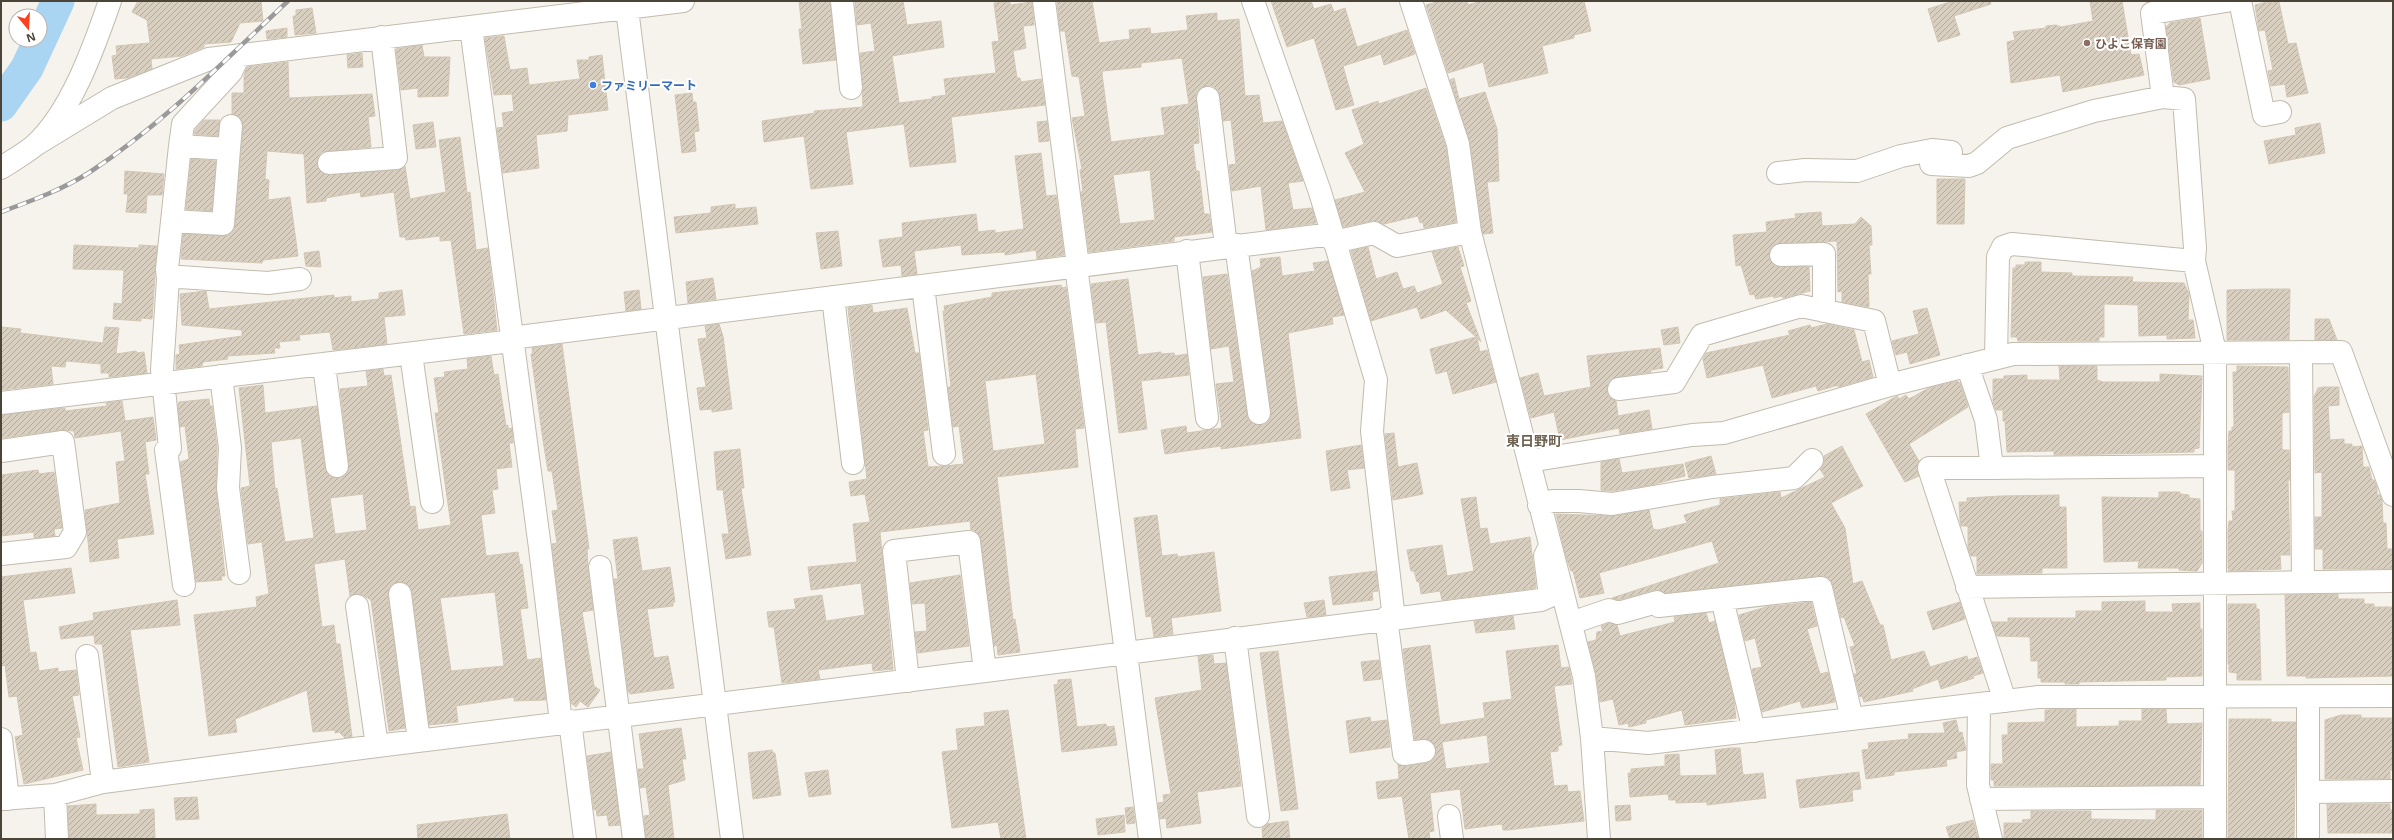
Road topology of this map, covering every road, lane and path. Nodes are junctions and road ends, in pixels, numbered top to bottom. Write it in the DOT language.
graph roads {
  1 [pos="110,1"];
  2 [pos="683,1"];
  3 [pos="842,1"];
  4 [pos="1044,1"];
  5 [pos="1252,1"];
  6 [pos="1411,1"];
  7 [pos="2226,1"];
  8 [pos="2240,1"];
  9 [pos="626,5"];
  10 [pos="471,27"];
  11 [pos="382,37"];
  12 [pos="238,55"];
  13 [pos="851,88"];
  14 [pos="2163,97"];
  15 [pos="1208,98"];
  16 [pos="2280,112"];
  17 [pos="231,126"];
  18 [pos="35,145"];
  19 [pos="180,146"];
  20 [pos="229,149"];
  21 [pos="1986,155"];
  22 [pos="329,163"];
  23 [pos="1931,164"];
  24 [pos="1,168"];
  25 [pos="1778,173"];
  26 [pos="173,221"];
  27 [pos="1470,232"];
  28 [pos="1333,238"];
  29 [pos="1231,245"];
  30 [pos="1187,251"];
  31 [pos="1781,255"];
  32 [pos="2194,261"];
  33 [pos="1077,266"];
  34 [pos="168,279"];
  35 [pos="300,279"];
  36 [pos="923,286"];
  37 [pos="833,297"];
  38 [pos="1824,311"];
  39 [pos="665,318"];
  40 [pos="512,340"];
  41 [pos="2215,352"];
  42 [pos="2301,352"];
  43 [pos="411,354"];
  44 [pos="1996,357"];
  45 [pos="324,365"];
  46 [pos="1967,365"];
  47 [pos="221,376"];
  48 [pos="163,382"];
  49 [pos="1890,385"];
  50 [pos="1619,389"];
  51 [pos="1,403"];
  52 [pos="1259,413"];
  53 [pos="1207,418"];
  54 [pos="1,451"];
  55 [pos="944,454"];
  56 [pos="1812,460"];
  57 [pos="1529,461"];
  58 [pos="853,463"];
  59 [pos="337,466"];
  60 [pos="2215,466"];
  61 [pos="1992,468"];
  62 [pos="2393,495"];
  63 [pos="432,502"];
  64 [pos="1539,505"];
  65 [pos="1550,546"];
  66 [pos="1,554"];
  67 [pos="600,567"];
  68 [pos="239,573"];
  69 [pos="2393,581"];
  70 [pos="2303,582"];
  71 [pos="2216,583"];
  72 [pos="184,585"];
  73 [pos="1967,587"];
  74 [pos="400,594"];
  75 [pos="1722,599"];
  76 [pos="358,606"];
  77 [pos="1390,618"];
  78 [pos="1570,623"];
  79 [pos="1235,638"];
  80 [pos="1127,652"];
  81 [pos="86,656"];
  82 [pos="985,671"];
  83 [pos="908,681"];
  84 [pos="2215,696"];
  85 [pos="2308,696"];
  86 [pos="2393,696"];
  87 [pos="2005,701"];
  88 [pos="714,704"];
  89 [pos="1979,704"];
  90 [pos="618,716"];
  91 [pos="1852,719"];
  92 [pos="565,722"];
  93 [pos="1754,731"];
  94 [pos="1592,738"];
  95 [pos="1,739"];
  96 [pos="419,741"];
  97 [pos="377,746"];
  98 [pos="1424,752"];
  99 [pos="103,782"];
  100 [pos="2393,791"];
  101 [pos="2308,792"];
  102 [pos="55,794"];
  103 [pos="2214,798"];
  104 [pos="5,799"];
  105 [pos="1981,799"];
  106 [pos="1258,816"];
  107 [pos="1449,816"];
  108 [pos="57,839"];
  109 [pos="585,839"];
  110 [pos="634,839"];
  111 [pos="732,839"];
  112 [pos="1150,839"];
  113 [pos="1452,839"];
  114 [pos="1600,839"];
  115 [pos="1991,839"];
  116 [pos="2215,839"];
  117 [pos="2308,839"];
  1 -- 18 [label="street"];
  2 -- 9 [label="street"];
  3 -- 13 [label="street"];
  4 -- 33 [label="street"];
  5 -- 28 [label="street"];
  6 -- 27 [label="street"];
  7 -- 14 [label="street"];
  8 -- 16 [label="street"];
  9 -- 10 [label="street"];
  9 -- 39 [label="street"];
  10 -- 11 [label="street"];
  10 -- 40 [label="street"];
  11 -- 12 [label="street"];
  11 -- 22 [label="street"];
  12 -- 18 [label="street"];
  12 -- 19 [label="street"];
  14 -- 21 [label="street"];
  14 -- 32 [label="street"];
  15 -- 29 [label="street"];
  17 -- 20 [label="street"];
  18 -- 24 [label="street"];
  19 -- 20 [label="street"];
  19 -- 26 [label="street"];
  20 -- 26 [label="street"];
  21 -- 23 [label="street"];
  21 -- 25 [label="street"];
  26 -- 34 [label="street"];
  27 -- 28 [label="street"];
  27 -- 57 [label="street"];
  28 -- 29 [label="street"];
  28 -- 77 [label="street"];
  29 -- 30 [label="street"];
  29 -- 52 [label="street"];
  30 -- 33 [label="street"];
  30 -- 53 [label="street"];
  31 -- 38 [label="street"];
  32 -- 41 [label="street"];
  32 -- 44 [label="street"];
  33 -- 36 [label="street"];
  33 -- 80 [label="street"];
  34 -- 35 [label="street"];
  34 -- 48 [label="street"];
  36 -- 37 [label="street"];
  36 -- 55 [label="street"];
  37 -- 39 [label="street"];
  37 -- 58 [label="street"];
  38 -- 49 [label="street"];
  38 -- 50 [label="street"];
  39 -- 40 [label="street"];
  39 -- 88 [label="street"];
  40 -- 43 [label="street"];
  40 -- 92 [label="street"];
  41 -- 42 [label="street"];
  41 -- 44 [label="street"];
  41 -- 60 [label="street"];
  42 -- 62 [label="street"];
  42 -- 70 [label="street"];
  43 -- 45 [label="street"];
  43 -- 63 [label="street"];
  44 -- 46 [label="street"];
  45 -- 47 [label="street"];
  45 -- 59 [label="street"];
  46 -- 49 [label="street"];
  46 -- 61 [label="street"];
  47 -- 48 [label="street"];
  47 -- 68 [label="street"];
  48 -- 51 [label="street"];
  48 -- 72 [label="street"];
  49 -- 57 [label="street"];
  54 -- 66 [label="street"];
  56 -- 64 [label="street"];
  57 -- 64 [label="street"];
  60 -- 61 [label="street"];
  60 -- 71 [label="street"];
  61 -- 73 [label="street"];
  64 -- 65 [label="street"];
  65 -- 77 [label="street"];
  65 -- 78 [label="street"];
  67 -- 90 [label="street"];
  69 -- 70 [label="street"];
  70 -- 71 [label="street"];
  71 -- 73 [label="street"];
  71 -- 84 [label="street"];
  73 -- 87 [label="street"];
  74 -- 96 [label="street"];
  75 -- 78 [label="street"];
  75 -- 91 [label="street"];
  75 -- 93 [label="street"];
  76 -- 97 [label="street"];
  77 -- 79 [label="street"];
  77 -- 98 [label="street"];
  78 -- 94 [label="street"];
  79 -- 80 [label="street"];
  79 -- 106 [label="street"];
  80 -- 82 [label="street"];
  80 -- 112 [label="street"];
  81 -- 99 [label="street"];
  82 -- 83 [label="street"];
  82 -- 83 [label="street"];
  83 -- 88 [label="street"];
  84 -- 85 [label="street"];
  84 -- 87 [label="street"];
  84 -- 103 [label="street"];
  85 -- 86 [label="street"];
  85 -- 101 [label="street"];
  87 -- 89 [label="street"];
  88 -- 90 [label="street"];
  88 -- 111 [label="street"];
  89 -- 91 [label="street"];
  89 -- 105 [label="street"];
  90 -- 92 [label="street"];
  90 -- 110 [label="street"];
  91 -- 93 [label="street"];
  92 -- 96 [label="street"];
  92 -- 109 [label="street"];
  93 -- 94 [label="street"];
  94 -- 114 [label="street"];
  95 -- 104 [label="street"];
  96 -- 97 [label="street"];
  97 -- 99 [label="street"];
  99 -- 102 [label="street"];
  100 -- 101 [label="street"];
  101 -- 117 [label="street"];
  102 -- 104 [label="street"];
  102 -- 108 [label="street"];
  103 -- 105 [label="street"];
  103 -- 116 [label="street"];
  105 -- 115 [label="street"];
  107 -- 113 [label="street"];
}
